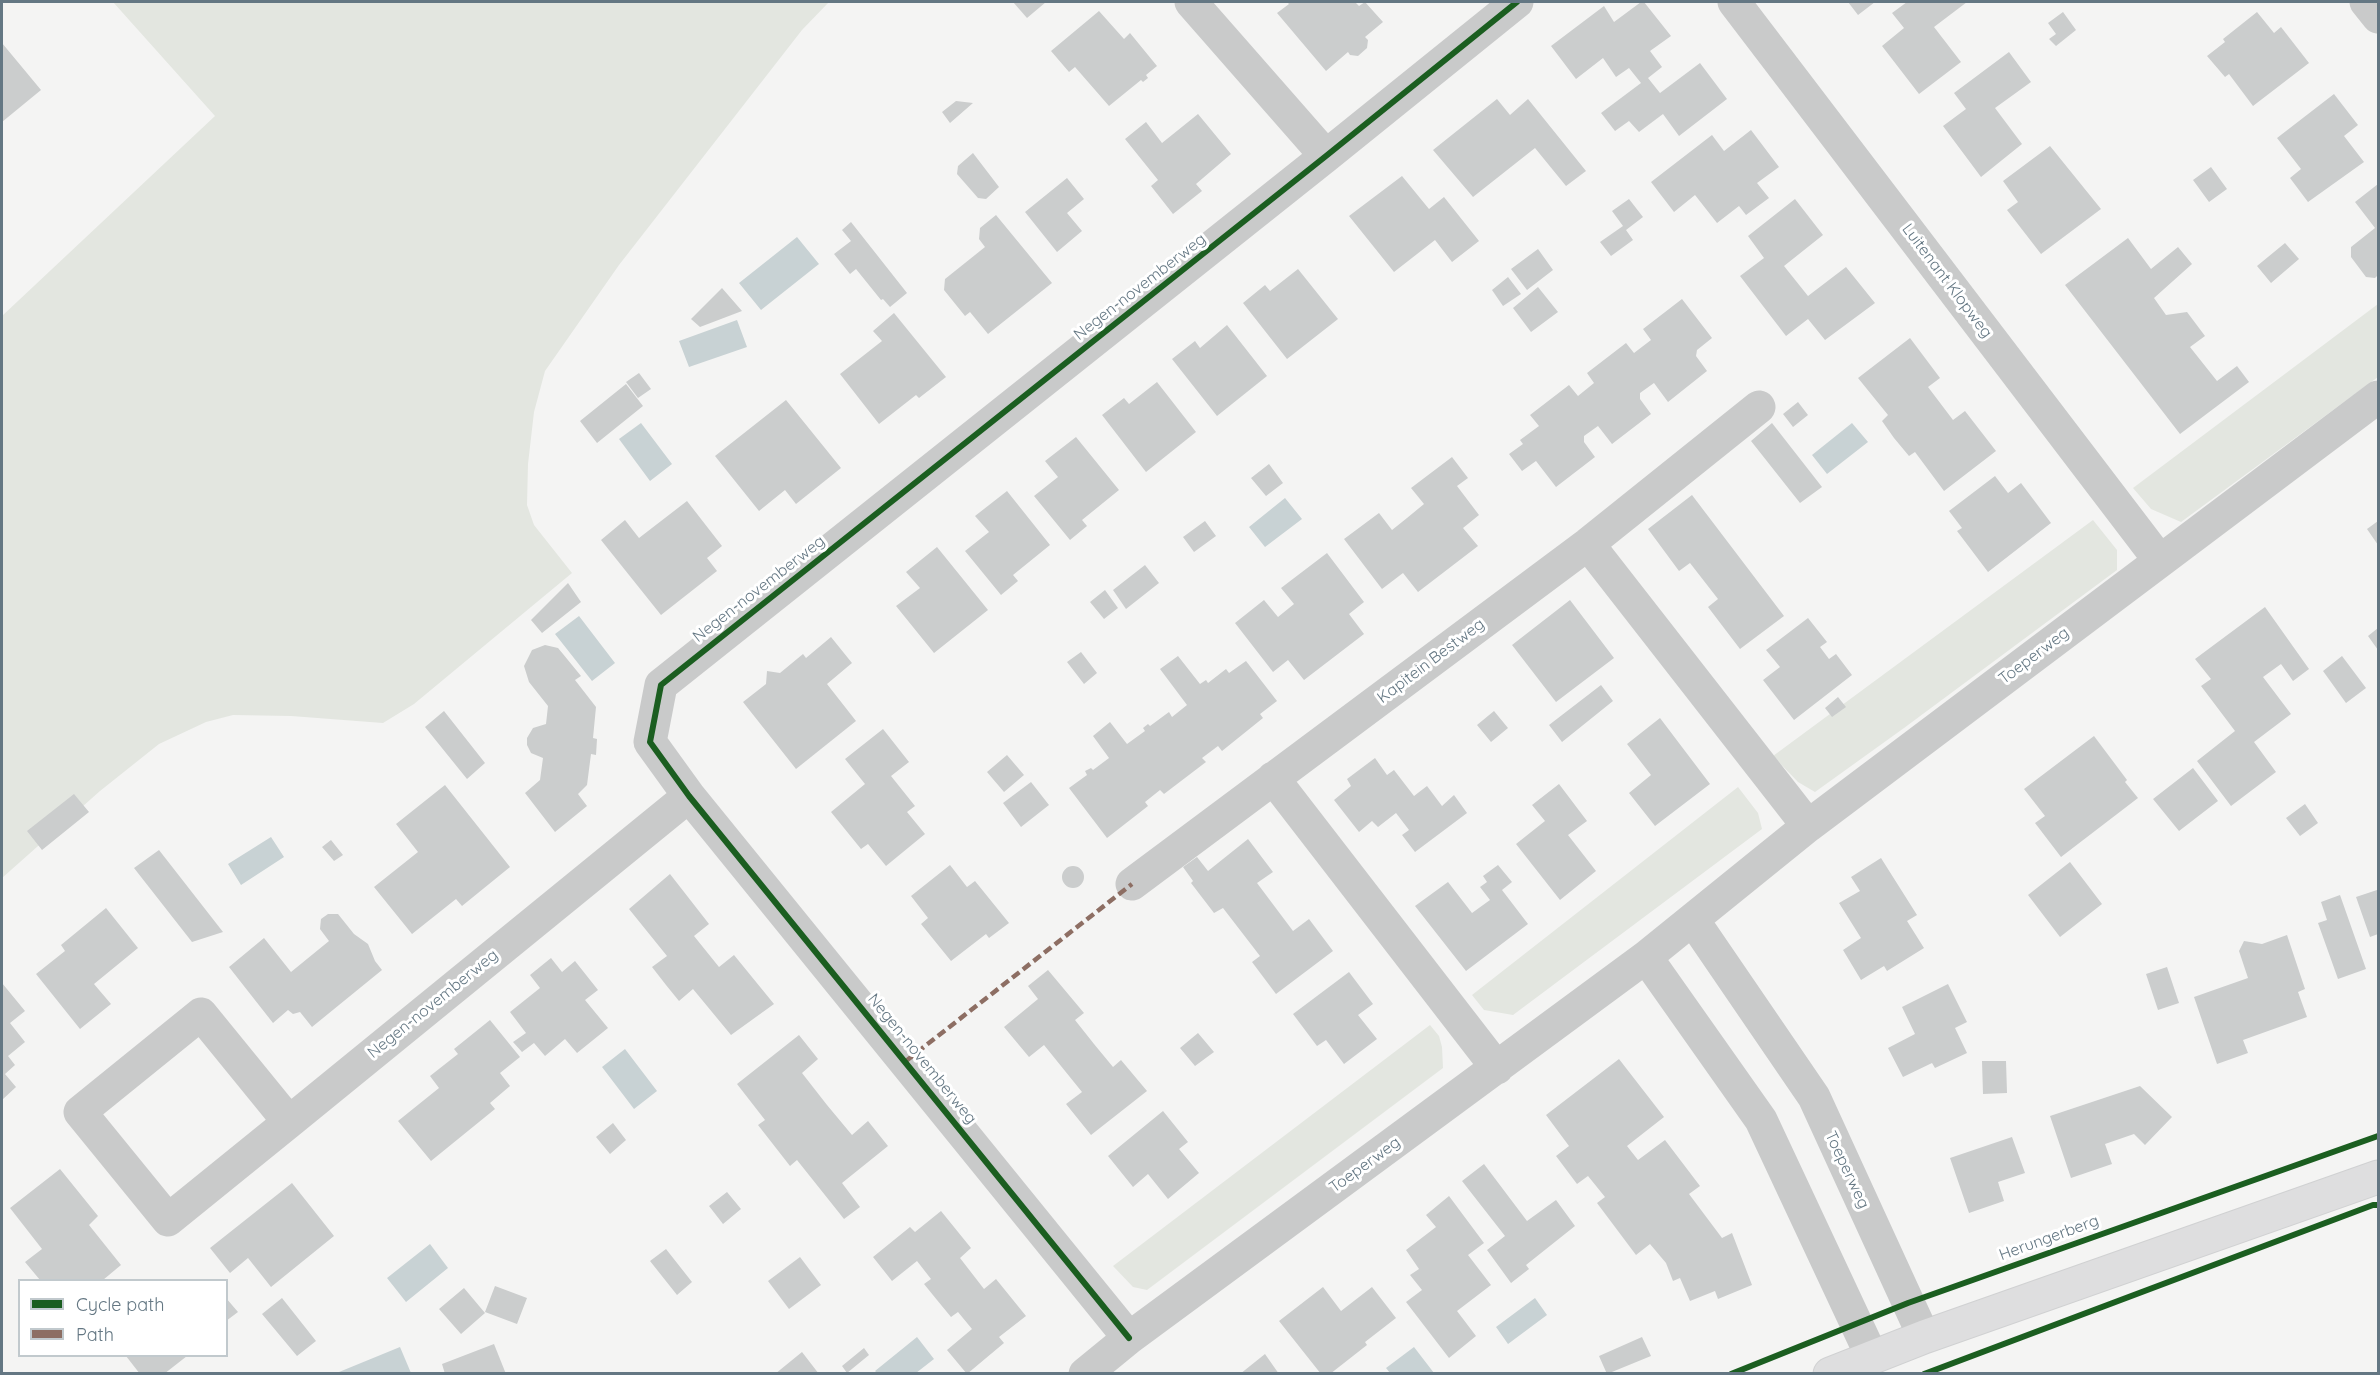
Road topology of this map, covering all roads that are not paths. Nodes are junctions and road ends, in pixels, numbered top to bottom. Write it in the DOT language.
graph roads {
  1 [pos="1191,2"];
  2 [pos="1517,2"];
  3 [pos="1734,2"];
  4 [pos="2366,2"];
  5 [pos="2379,17"];
  6 [pos="1326,156"];
  7 [pos="2379,397"];
  8 [pos="1759,407"];
  9 [pos="1588,544"];
  10 [pos="2160,561"];
  11 [pos="1274,778"];
  12 [pos="689,796"];
  13 [pos="1809,826"];
  14 [pos="1132,884"];
  15 [pos="1693,920"];
  16 [pos="1646,957"];
  17 [pos="1497,1068"];
  18 [pos="289,1122"];
  19 [pos="2379,1177"];
  20 [pos="1924,1337"];
  21 [pos="1129,1338"];
  22 [pos="1872,1357"];
  23 [pos="1085,1374"];
  24 [pos="1830,1374"];
  1 -- 6 [label="street"];
  2 -- 6 [label="street, Negen-novemberweg"];
  3 -- 10 [label="street, Luitenant Klopweg"];
  4 -- 5 [label="street"];
  6 -- 12 [label="street, Negen-novemberweg"];
  7 -- 10 [label="street, Toeperweg"];
  8 -- 9 [label="street, Kapitein Bestweg"];
  9 -- 11 [label="street, Kapitein Bestweg"];
  9 -- 13 [label="street"];
  10 -- 13 [label="street, Toeperweg"];
  11 -- 14 [label="street, Kapitein Bestweg"];
  11 -- 17 [label="street"];
  12 -- 18 [label="street, Negen-novemberweg"];
  12 -- 21 [label="street, Negen-novemberweg"];
  13 -- 15 [label="street, Toeperweg"];
  15 -- 16 [label="street, Toeperweg"];
  15 -- 20 [label="street, Toeperweg"];
  16 -- 17 [label="street, Toeperweg"];
  16 -- 22 [label="street"];
  17 -- 21 [label="street, Toeperweg"];
  18 -- 18 [label="street, Negen-novemberweg"];
  19 -- 20 [label="main road"];
  20 -- 22 [label="main road"];
  21 -- 23 [label="street, Toeperweg"];
  22 -- 24 [label="main road"];
}
